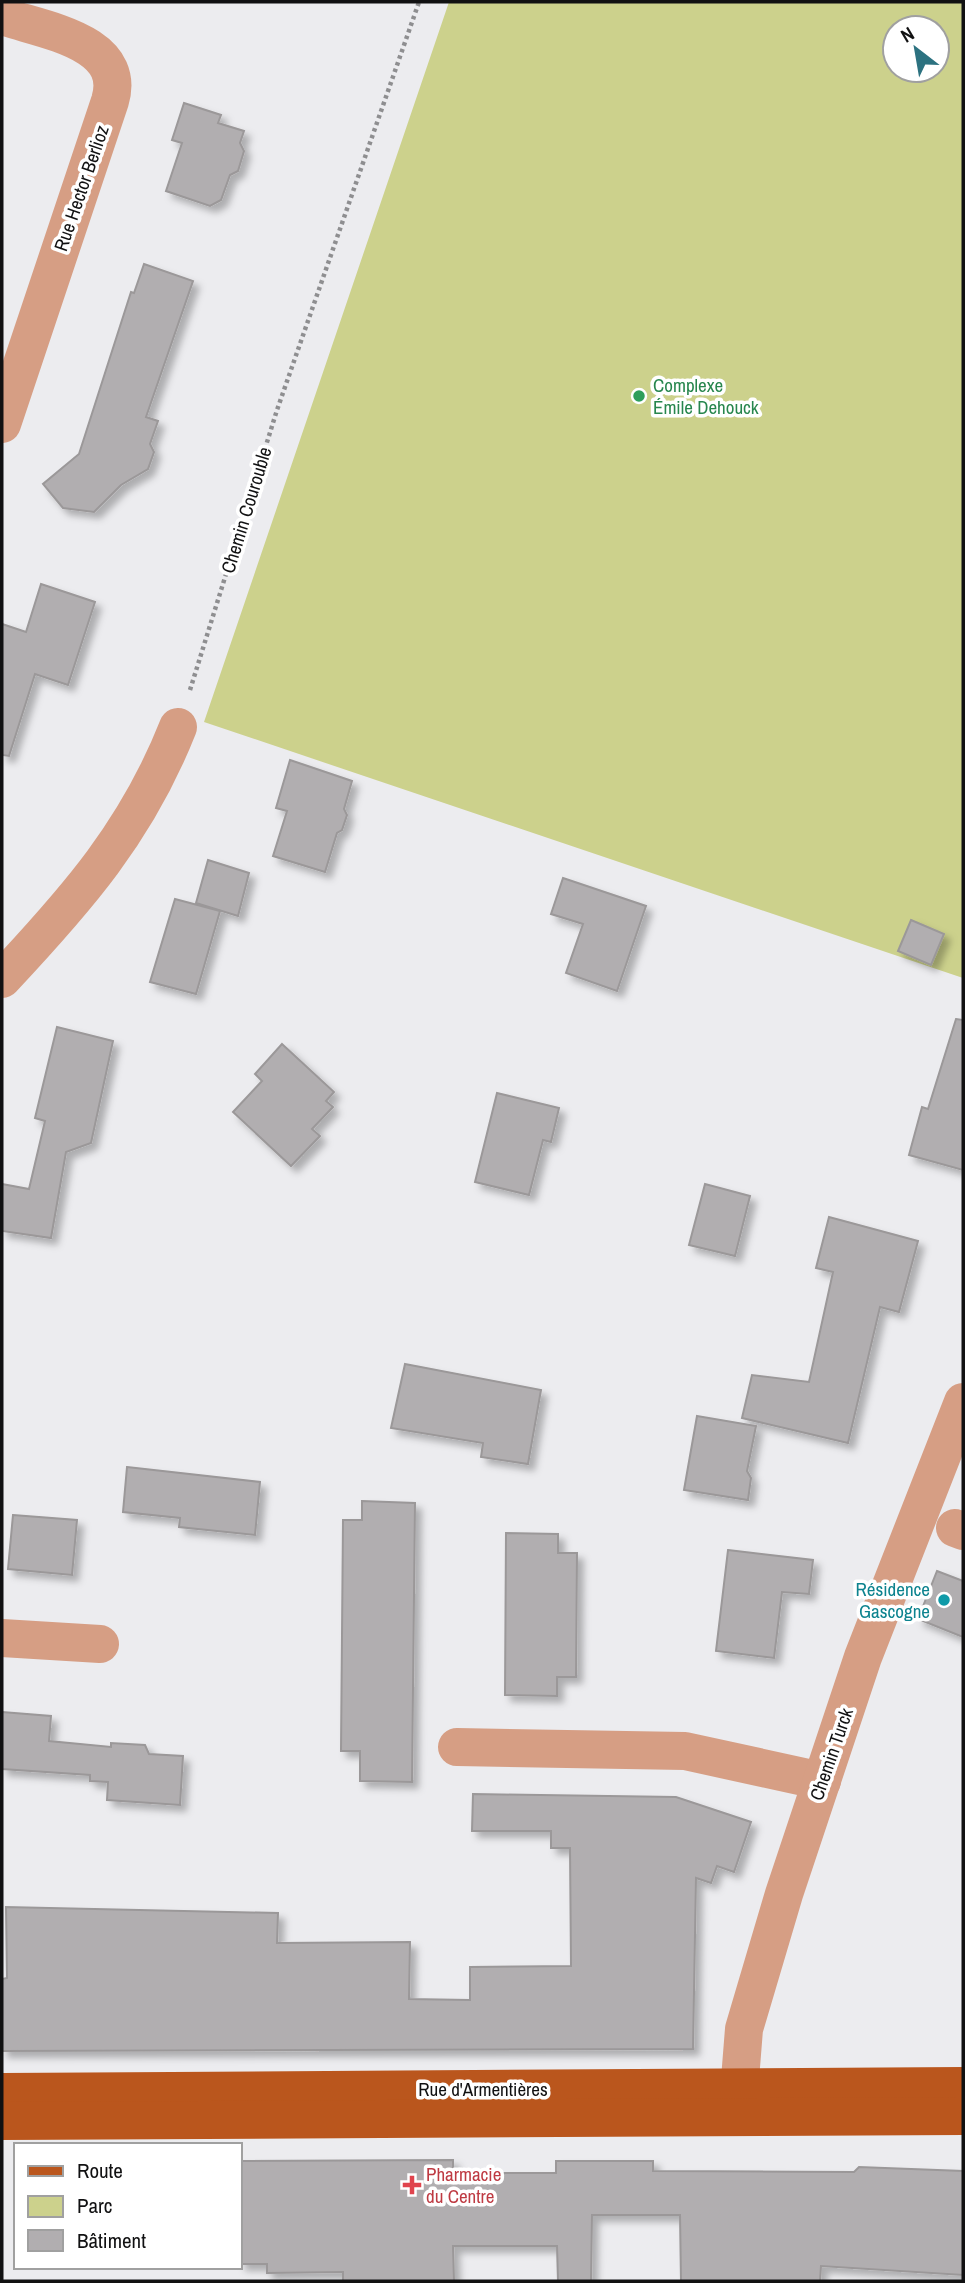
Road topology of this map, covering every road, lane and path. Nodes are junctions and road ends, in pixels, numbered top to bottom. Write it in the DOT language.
graph roads {
  1 [pos="419,2"];
  2 [pos="2,16"];
  3 [pos="2,424"];
  4 [pos="178,727"];
  5 [pos="2,979"];
  6 [pos="963,1402"];
  7 [pos="2,1638"];
  8 [pos="100,1644"];
  9 [pos="457,1747"];
  10 [pos="822,1781"];
  11 [pos="963,2086"];
  12 [pos="2,2092"];
  13 [pos="738,2103"];
  14 [pos="963,2116"];
  15 [pos="2,2121"];
  1 -- 4 [label="path, Chemin Courouble"];
  2 -- 3 [label="street, Rue Hector Berlioz"];
  4 -- 5 [label="street"];
  6 -- 10 [label="street, Chemin Turck"];
  7 -- 8 [label="street"];
  9 -- 10 [label="street"];
  10 -- 13 [label="street, Chemin Turck"];
  11 -- 13 [label="main road, Rue d'Armentières"];
  12 -- 13 [label="main road, Rue d'Armentières"];
  13 -- 14 [label="main road, Rue d'Armentières"];
  13 -- 15 [label="main road, Rue d'Armentières"];
}
